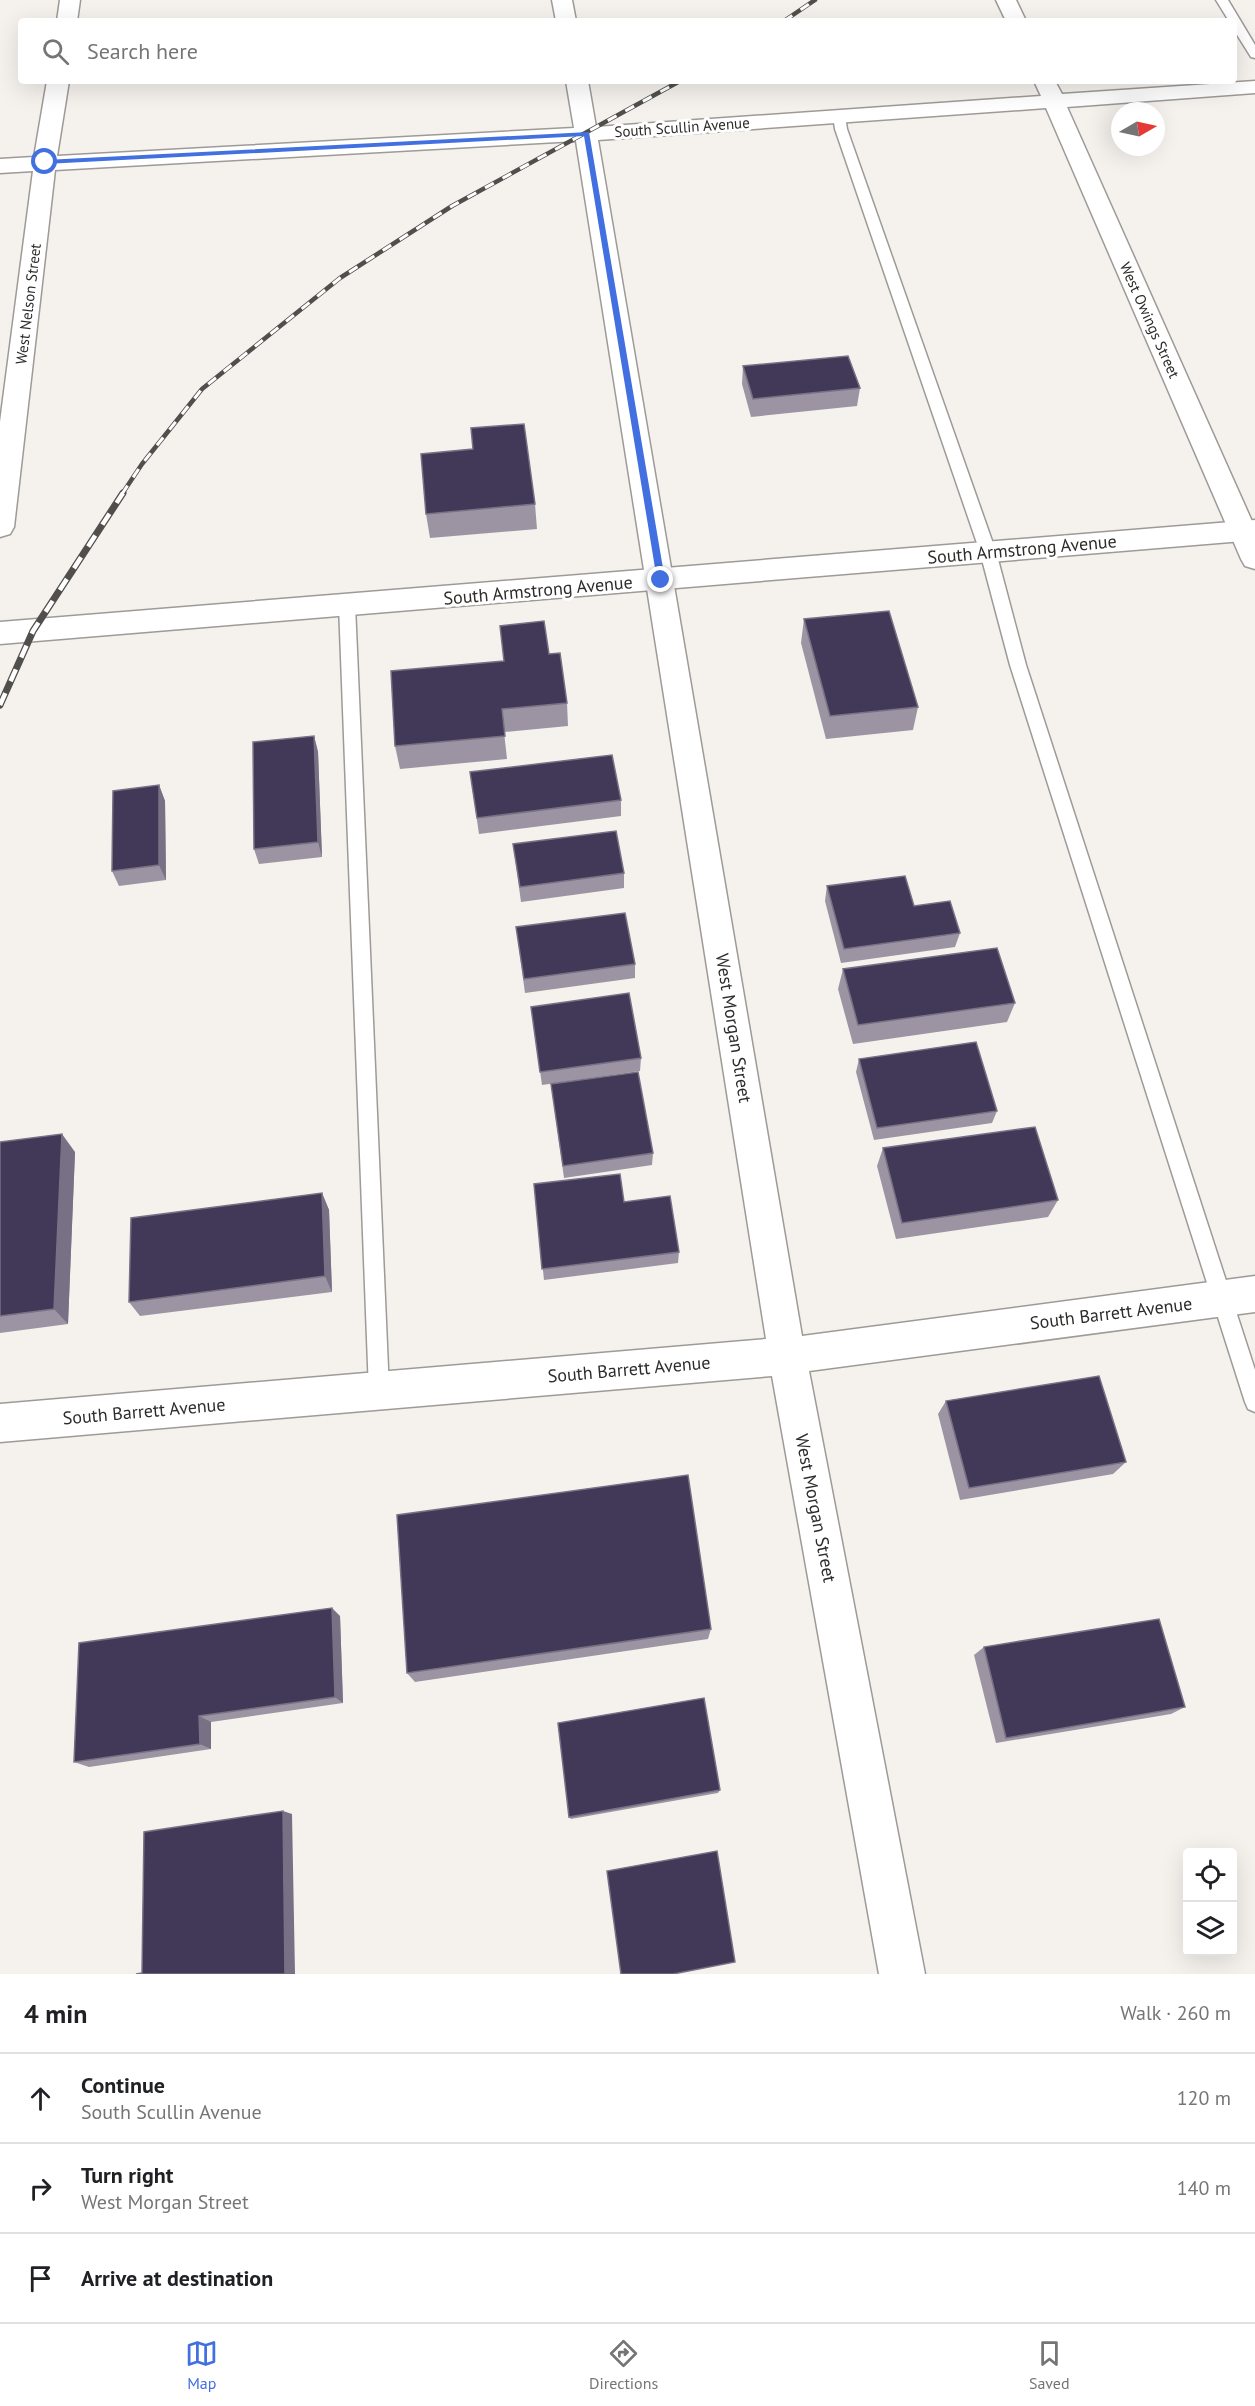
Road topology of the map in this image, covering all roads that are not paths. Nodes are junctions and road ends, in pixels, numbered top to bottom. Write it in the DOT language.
graph roads {
  1 [pos="70,0"];
  2 [pos="562,0"];
  3 [pos="1006,0"];
  4 [pos="1222,0"];
  5 [pos="67,18"];
  6 [pos="565,18"];
  7 [pos="1015,18"];
  8 [pos="1233,18"];
  9 [pos="1237,25"];
  10 [pos="1255,55"];
  11 [pos="58,84"];
  12 [pos="578,84"];
  13 [pos="1255,87"];
  14 [pos="1049,91"];
  15 [pos="839,116"];
  16 [pos="587,134"];
  17 [pos="45,162"];
  18 [pos="0,166"];
  19 [pos="0,527"];
  20 [pos="1248,530"];
  21 [pos="988,552"];
  22 [pos="1255,559"];
  23 [pos="661,580"];
  24 [pos="347,605"];
  25 [pos="0,633"];
  26 [pos="1238,1297"];
  27 [pos="787,1356"];
  28 [pos="379,1390"];
  29 [pos="1255,1402"];
  30 [pos="0,1423"];
  31 [pos="902,1974"];
  1 -- 5 [label="street"];
  2 -- 6 [label="street"];
  3 -- 7 [label="street"];
  4 -- 8 [label="lane"];
  9 -- 10 [label="lane"];
  11 -- 17 [label="street, West Nelson Street"];
  12 -- 16 [label="street, West Morgan Street"];
  13 -- 14 [label="street, South Scullin Avenue"];
  14 -- 15 [label="street, South Scullin Avenue"];
  14 -- 20 [label="street, West Owings Street"];
  15 -- 16 [label="street, South Scullin Avenue"];
  15 -- 21 [label="lane"];
  16 -- 17 [label="street, South Scullin Avenue"];
  16 -- 23 [label="street, West Morgan Street"];
  17 -- 18 [label="street, South Scullin Avenue"];
  17 -- 19 [label="street, West Nelson Street"];
  20 -- 21 [label="street, South Armstrong Avenue"];
  20 -- 22 [label="street, West Owings Street"];
  21 -- 23 [label="street, South Armstrong Avenue"];
  21 -- 26 [label="lane"];
  23 -- 24 [label="street, South Armstrong Avenue"];
  23 -- 27 [label="street, West Morgan Street"];
  24 -- 25 [label="street, South Armstrong Avenue"];
  24 -- 28 [label="lane"];
  26 -- 27 [label="street, South Barrett Avenue"];
  26 -- 29 [label="lane"];
  27 -- 28 [label="street, South Barrett Avenue"];
  27 -- 31 [label="street, West Morgan Street"];
  28 -- 30 [label="street, South Barrett Avenue"];
}
